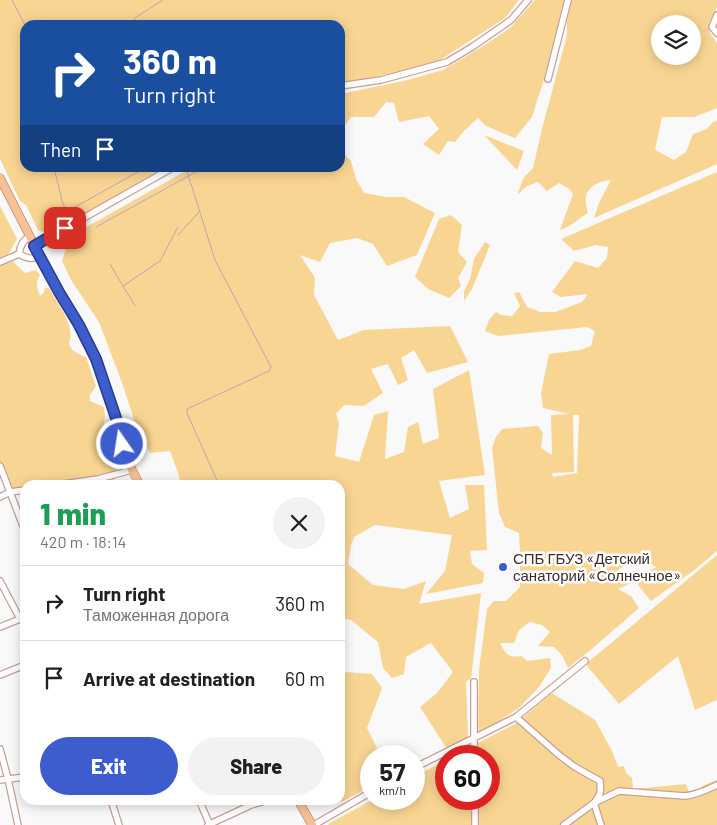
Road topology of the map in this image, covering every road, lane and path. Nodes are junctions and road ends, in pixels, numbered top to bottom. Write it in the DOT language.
graph roads {
  1 [pos="528,0"];
  2 [pos="568,0"];
  3 [pos="717,14"];
  4 [pos="717,33"];
  5 [pos="548,79"];
  6 [pos="345,85"];
  7 [pos="165,172"];
  8 [pos="0,178"];
  9 [pos="30,236"];
  10 [pos="34,246"];
  11 [pos="19,254"];
  12 [pos="40,256"];
  13 [pos="0,262"];
  14 [pos="0,466"];
  15 [pos="132,470"];
  16 [pos="91,480"];
  17 [pos="137,480"];
  18 [pos="20,491"];
  19 [pos="10,492"];
  20 [pos="0,497"];
  21 [pos="20,518"];
  22 [pos="0,581"];
  23 [pos="20,613"];
  24 [pos="20,619"];
  25 [pos="0,627"];
  26 [pos="585,660"];
  27 [pos="20,667"];
  28 [pos="0,675"];
  29 [pos="474,682"];
  30 [pos="516,717"];
  31 [pos="474,739"];
  32 [pos="474,745"];
  33 [pos="0,749"];
  34 [pos="425,762"];
  35 [pos="20,777"];
  36 [pos="8,779"];
  37 [pos="0,780"];
  38 [pos="717,785"];
  39 [pos="360,798"];
  40 [pos="594,803"];
  41 [pos="112,805"];
  42 [pos="201,805"];
  43 [pos="251,805"];
  44 [pos="301,805"];
  45 [pos="475,810"];
  46 [pos="18,825"];
  47 [pos="119,825"];
  48 [pos="209,825"];
  49 [pos="313,825"];
  50 [pos="475,825"];
  51 [pos="564,825"];
  52 [pos="601,825"];
  1 -- 6 [label="street"];
  2 -- 5 [label="street"];
  3 -- 4 [label="street"];
  7 -- 10 [label="street"];
  8 -- 9 [label="main road"];
  9 -- 10 [label="main road"];
  9 -- 11 [label="street"];
  10 -- 12 [label="main road"];
  11 -- 12 [label="street"];
  11 -- 13 [label="street"];
  12 -- 15 [label="main road"];
  14 -- 19 [label="street"];
  15 -- 16 [label="street"];
  15 -- 17 [label="main road"];
  18 -- 19 [label="street"];
  19 -- 20 [label="street"];
  19 -- 21 [label="street"];
  22 -- 23 [label="street"];
  24 -- 25 [label="street"];
  26 -- 30 [label="street"];
  27 -- 28 [label="street"];
  29 -- 31 [label="street"];
  30 -- 31 [label="street"];
  30 -- 40 [label="street"];
  31 -- 32 [label="street"];
  31 -- 34 [label="street"];
  33 -- 36 [label="street"];
  35 -- 36 [label="street"];
  36 -- 37 [label="street"];
  36 -- 46 [label="street"];
  38 -- 40 [label="street"];
  39 -- 49 [label="street"];
  40 -- 51 [label="street"];
  40 -- 52 [label="street"];
  41 -- 47 [label="street"];
  42 -- 48 [label="street"];
  43 -- 48 [label="street"];
  44 -- 49 [label="main road"];
  45 -- 50 [label="street"];
}
